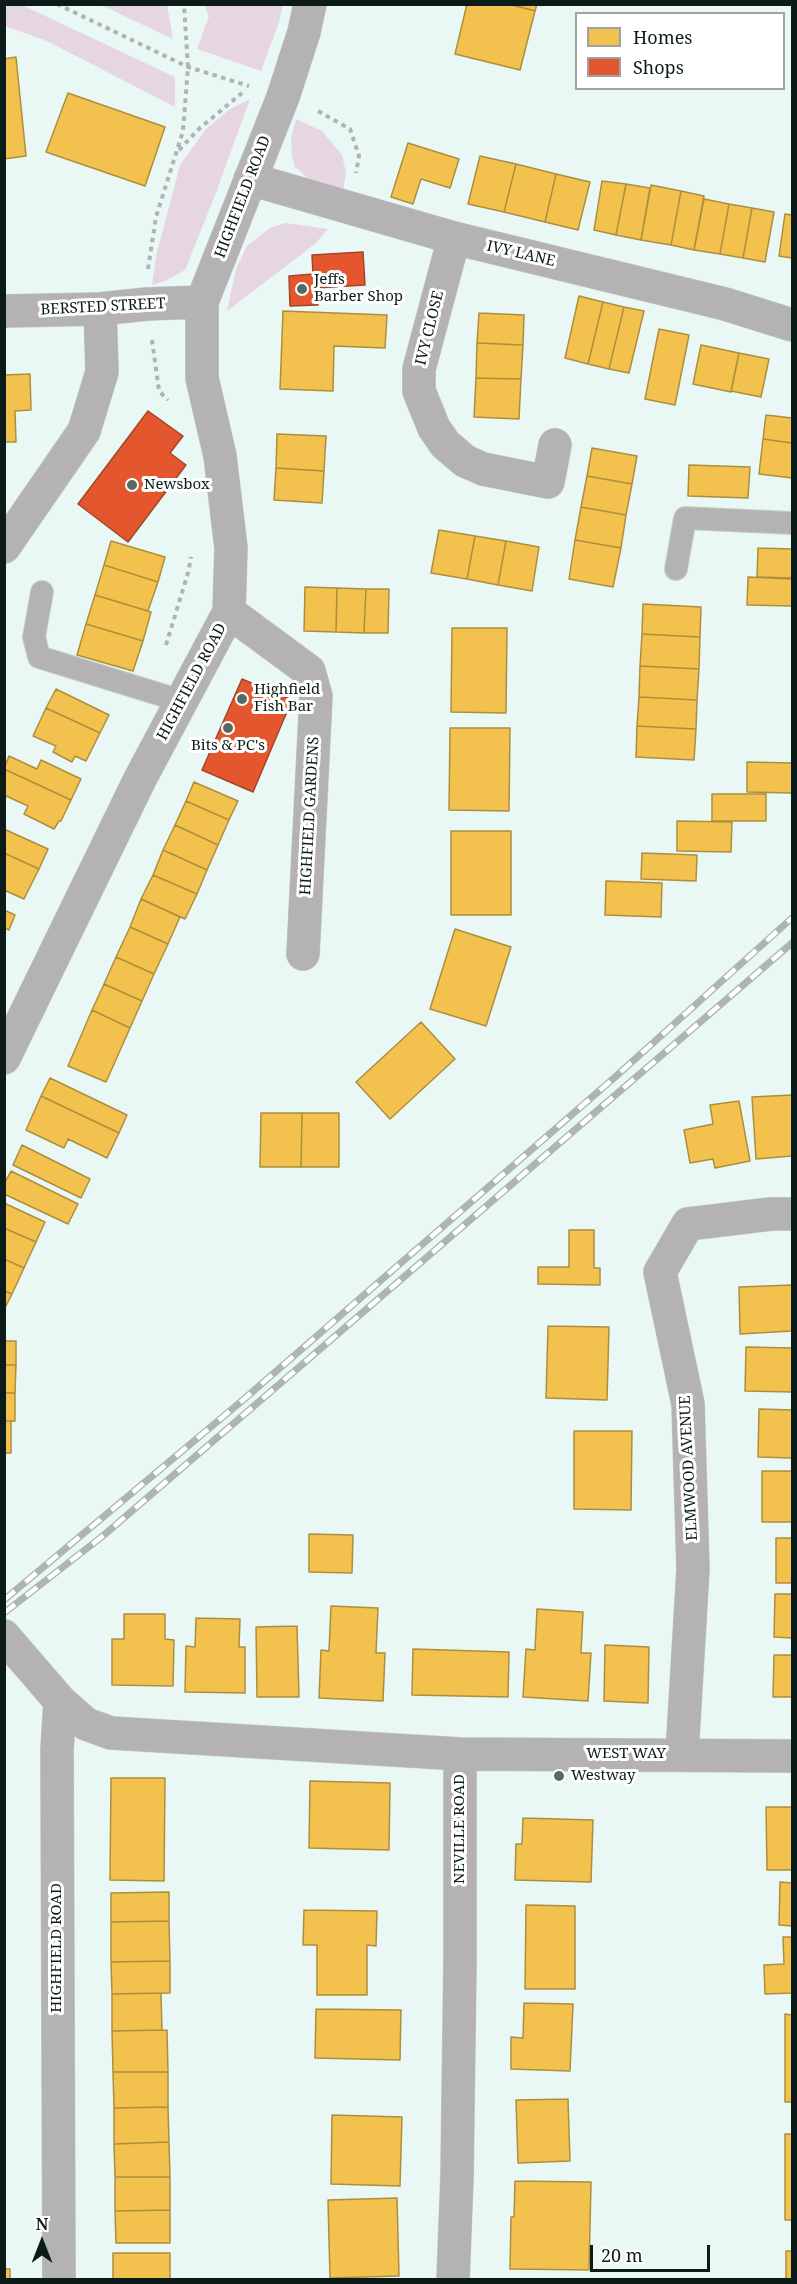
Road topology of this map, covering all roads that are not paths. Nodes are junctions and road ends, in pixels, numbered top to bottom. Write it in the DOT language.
graph roads {
  1 [pos="310,4"];
  2 [pos="250,179"];
  3 [pos="454,238"];
  4 [pos="202,302"];
  5 [pos="100,309"];
  6 [pos="4,311"];
  7 [pos="792,325"];
  8 [pos="555,445"];
  9 [pos="792,523"];
  10 [pos="4,547"];
  11 [pos="676,569"];
  12 [pos="42,592"];
  13 [pos="229,612"];
  14 [pos="181,701"];
  15 [pos="303,954"];
  16 [pos="4,1058"];
  17 [pos="792,1214"];
  18 [pos="8,1641"];
  19 [pos="60,1701"];
  20 [pos="460,1754"];
  21 [pos="682,1755"];
  22 [pos="792,1756"];
  23 [pos="59,2280"];
  24 [pos="453,2280"];
  1 -- 2 [label="street, HIGHFIELD ROAD"];
  2 -- 3 [label="street, IVY LANE"];
  2 -- 4 [label="street, HIGHFIELD ROAD"];
  3 -- 7 [label="street, IVY LANE"];
  3 -- 8 [label="street, IVY CLOSE"];
  4 -- 5 [label="street, BERSTED STREET"];
  4 -- 13 [label="street, HIGHFIELD ROAD"];
  5 -- 6 [label="street, BERSTED STREET"];
  5 -- 10 [label="street"];
  9 -- 11 [label="lane"];
  12 -- 14 [label="lane"];
  13 -- 14 [label="street, HIGHFIELD ROAD"];
  13 -- 15 [label="street, HIGHFIELD GARDENS"];
  14 -- 16 [label="street, HIGHFIELD ROAD"];
  17 -- 21 [label="street, ELMWOOD AVENUE"];
  18 -- 19 [label="street"];
  19 -- 20 [label="street, NEVILLE ROAD"];
  19 -- 23 [label="street, HIGHFIELD ROAD"];
  20 -- 21 [label="street, WEST WAY"];
  20 -- 24 [label="street, NEVILLE ROAD"];
  21 -- 22 [label="street, WEST WAY"];
}
